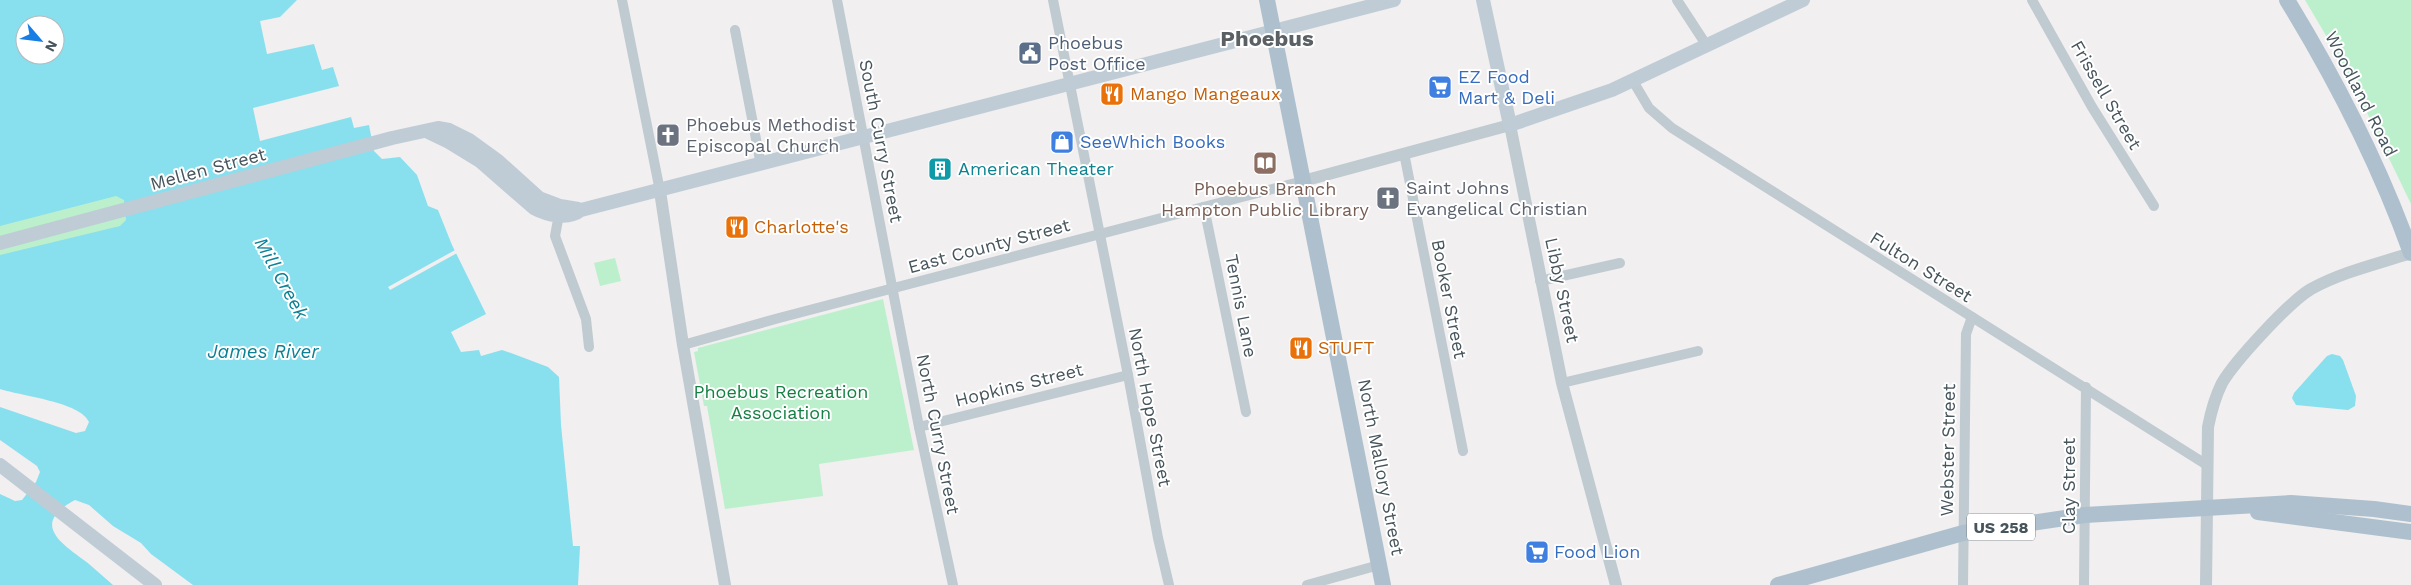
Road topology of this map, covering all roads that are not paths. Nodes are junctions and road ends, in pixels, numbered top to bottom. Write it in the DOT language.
graph roads {
  1 [pos="622,0"];
  2 [pos="837,0"];
  3 [pos="1053,0"];
  4 [pos="1267,0"];
  5 [pos="1394,0"];
  6 [pos="1483,0"];
  7 [pos="1677,0"];
  8 [pos="1803,0"];
  9 [pos="2032,0"];
  10 [pos="2290,4"];
  11 [pos="735,30"];
  12 [pos="1272,32"];
  13 [pos="1707,46"];
  14 [pos="1633,80"];
  15 [pos="1068,84"];
  16 [pos="1510,125"];
  17 [pos="864,137"];
  18 [pos="1404,153"];
  19 [pos="761,164"];
  20 [pos="1303,181"];
  21 [pos="660,191"];
  22 [pos="1204,206"];
  23 [pos="2154,206"];
  24 [pos="559,211"];
  25 [pos="1099,234"];
  26 [pos="0,243"];
  27 [pos="2411,253"];
  28 [pos="1620,263"];
  29 [pos="1540,281"];
  30 [pos="893,288"];
  31 [pos="1972,317"];
  32 [pos="683,345"];
  33 [pos="589,347"];
  34 [pos="1698,351"];
  35 [pos="1128,375"];
  36 [pos="1562,383"];
  37 [pos="2086,387"];
  38 [pos="1246,412"];
  39 [pos="919,427"];
  40 [pos="1463,452"];
  41 [pos="0,465"];
  42 [pos="2207,465"];
  43 [pos="2231,507"];
  44 [pos="2206,508"];
  45 [pos="2411,514"];
  46 [pos="2085,515"];
  47 [pos="2411,532"];
  48 [pos="1963,533"];
  49 [pos="1379,564"];
  50 [pos="155,585"];
  51 [pos="725,585"];
  52 [pos="953,585"];
  53 [pos="1169,585"];
  54 [pos="1307,585"];
  55 [pos="1384,585"];
  56 [pos="1616,585"];
  57 [pos="1778,585"];
  58 [pos="1963,585"];
  59 [pos="2084,585"];
  60 [pos="2206,585"];
  1 -- 21 [label="street"];
  2 -- 17 [label="street, South Curry Street"];
  3 -- 15 [label="street, North Hope Street"];
  4 -- 12 [label="main road, North Mallory Street"];
  5 -- 12 [label="main road"];
  6 -- 16 [label="main road, Libby Street"];
  7 -- 13 [label="street"];
  8 -- 13 [label="main road"];
  9 -- 23 [label="street, Frissell Street"];
  10 -- 27 [label="main road, Woodland Road"];
  11 -- 19 [label="street"];
  12 -- 15 [label="main road"];
  12 -- 20 [label="main road, North Mallory Street"];
  13 -- 14 [label="main road"];
  14 -- 16 [label="main road"];
  14 -- 31 [label="street, Fulton Street"];
  15 -- 17 [label="main road"];
  15 -- 25 [label="street, North Hope Street"];
  16 -- 18 [label="street"];
  16 -- 29 [label="street, Libby Street"];
  17 -- 19 [label="main road"];
  17 -- 30 [label="street, South Curry Street"];
  18 -- 20 [label="street"];
  18 -- 40 [label="street, Booker Street"];
  19 -- 21 [label="main road"];
  20 -- 22 [label="street, East County Street"];
  20 -- 49 [label="main road, North Mallory Street"];
  21 -- 24 [label="main road"];
  21 -- 32 [label="street"];
  22 -- 25 [label="street, East County Street"];
  22 -- 38 [label="street, Tennis Lane"];
  24 -- 26 [label="main road, Mellen Street"];
  24 -- 33 [label="street"];
  25 -- 30 [label="street, East County Street"];
  25 -- 35 [label="street, North Hope Street"];
  27 -- 42 [label="street"];
  28 -- 29 [label="street"];
  29 -- 36 [label="street, Libby Street"];
  30 -- 32 [label="street, East County Street"];
  30 -- 39 [label="street, North Curry Street"];
  31 -- 37 [label="street, Fulton Street"];
  31 -- 48 [label="street, Webster Street"];
  32 -- 51 [label="street"];
  34 -- 36 [label="street"];
  35 -- 39 [label="street, Hopkins Street"];
  35 -- 53 [label="street, North Hope Street"];
  36 -- 56 [label="street, Libby Street"];
  37 -- 42 [label="street, Fulton Street"];
  37 -- 46 [label="street, Clay Street"];
  39 -- 52 [label="street, North Curry Street"];
  41 -- 50 [label="main road"];
  42 -- 44 [label="street"];
  43 -- 44 [label="main road, US 258"];
  43 -- 45 [label="main road, US 258"];
  43 -- 47 [label="main road, US 258"];
  44 -- 46 [label="main road, US 258"];
  44 -- 60 [label="street"];
  46 -- 48 [label="main road, US 258"];
  46 -- 59 [label="street, Clay Street"];
  48 -- 57 [label="main road, US 258"];
  48 -- 58 [label="street, Webster Street"];
  49 -- 54 [label="street"];
  49 -- 55 [label="main road, North Mallory Street"];
}
